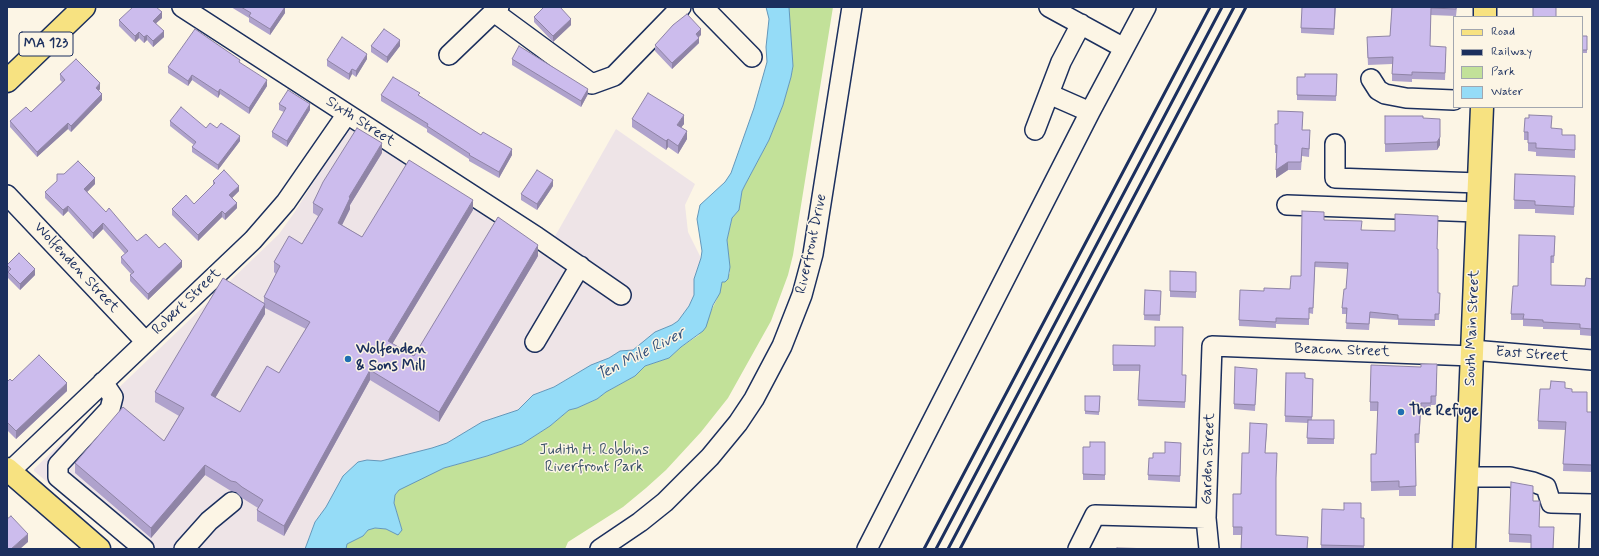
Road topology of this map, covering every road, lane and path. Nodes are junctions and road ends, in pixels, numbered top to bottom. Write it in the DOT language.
graph roads {
  1 [pos="84,7"];
  2 [pos="182,7"];
  3 [pos="681,7"];
  4 [pos="703,7"];
  5 [pos="852,7"];
  6 [pos="1049,7"];
  7 [pos="1146,7"];
  8 [pos="497,9"];
  9 [pos="1080,24"];
  10 [pos="1124,48"];
  11 [pos="449,55"];
  12 [pos="752,57"];
  13 [pos="1371,79"];
  14 [pos="7,81"];
  15 [pos="1049,94"];
  16 [pos="1453,100"];
  17 [pos="1482,108"];
  18 [pos="1090,112"];
  19 [pos="347,114"];
  20 [pos="1035,130"];
  21 [pos="1335,144"];
  22 [pos="1479,183"];
  23 [pos="7,195"];
  24 [pos="1287,205"];
  25 [pos="1478,212"];
  26 [pos="580,266"];
  27 [pos="622,295"];
  28 [pos="146,342"];
  29 [pos="535,342"];
  30 [pos="1212,346"];
  31 [pos="1472,353"];
  32 [pos="1592,360"];
  33 [pos="103,382"];
  34 [pos="8,471"];
  35 [pos="1467,477"];
  36 [pos="232,502"];
  37 [pos="1592,504"];
  38 [pos="1206,518"];
  39 [pos="99,549"];
  40 [pos="144,549"];
  41 [pos="184,549"];
  42 [pos="600,549"];
  43 [pos="867,549"];
  44 [pos="1078,549"];
  45 [pos="1209,549"];
  46 [pos="1464,549"];
  47 [pos="1588,549"];
  1 -- 14 [label="main road, MA 123"];
  2 -- 19 [label="street, Sixth Street"];
  3 -- 8 [label="street"];
  4 -- 12 [label="street"];
  5 -- 42 [label="street, Riverfront Drive"];
  6 -- 9 [label="street"];
  7 -- 10 [label="street"];
  8 -- 11 [label="street"];
  9 -- 10 [label="street"];
  9 -- 15 [label="street"];
  10 -- 18 [label="street"];
  13 -- 16 [label="street"];
  15 -- 18 [label="street"];
  15 -- 20 [label="street"];
  17 -- 22 [label="main road, South Main Street"];
  18 -- 43 [label="street"];
  19 -- 26 [label="street, Sixth Street"];
  19 -- 28 [label="street, Robert Street"];
  21 -- 22 [label="street"];
  22 -- 25 [label="main road, South Main Street"];
  23 -- 28 [label="street, Wolfenden Street"];
  24 -- 25 [label="street"];
  25 -- 31 [label="main road, South Main Street"];
  26 -- 27 [label="street, Sixth Street"];
  26 -- 29 [label="street"];
  28 -- 33 [label="street, Robert Street"];
  30 -- 31 [label="street, Beacon Street"];
  30 -- 38 [label="street, Garden Street"];
  31 -- 32 [label="street, East Street"];
  31 -- 35 [label="main road, South Main Street"];
  33 -- 34 [label="street, Robert Street"];
  33 -- 40 [label="street"];
  34 -- 39 [label="main road"];
  35 -- 37 [label="street"];
  35 -- 46 [label="main road, South Main Street"];
  36 -- 41 [label="street"];
  37 -- 47 [label="street"];
  38 -- 44 [label="street, Garden Street"];
  38 -- 45 [label="street"];
}
